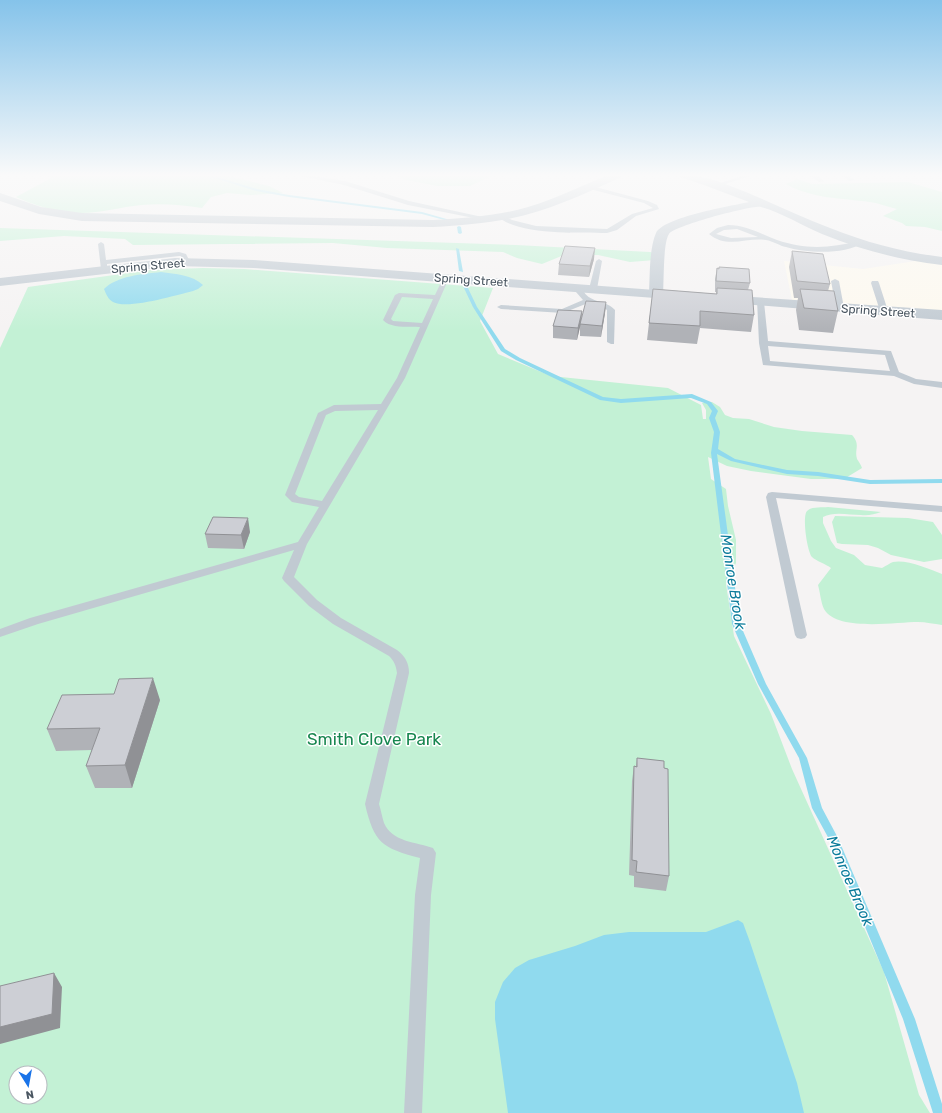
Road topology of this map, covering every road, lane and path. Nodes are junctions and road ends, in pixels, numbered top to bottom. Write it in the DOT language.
graph roads {
  1 [pos="532,227"];
  2 [pos="617,227"];
  3 [pos="667,227"];
  4 [pos="819,227"];
  5 [pos="767,238"];
  6 [pos="859,243"];
  7 [pos="101,244"];
  8 [pos="599,261"];
  9 [pos="942,261"];
  10 [pos="103,266"];
  11 [pos="446,278"];
  12 [pos="835,281"];
  13 [pos="0,282"];
  14 [pos="875,283"];
  15 [pos="588,292"];
  16 [pos="656,294"];
  17 [pos="693,296"];
  18 [pos="437,297"];
  19 [pos="708,298"];
  20 [pos="760,302"];
  21 [pos="501,308"];
  22 [pos="840,308"];
  23 [pos="884,311"];
  24 [pos="942,315"];
  25 [pos="424,325"];
  26 [pos="611,342"];
  27 [pos="763,343"];
  28 [pos="895,374"];
  29 [pos="942,385"];
  30 [pos="382,407"];
  31 [pos="325,505"];
  32 [pos="942,509"];
  33 [pos="302,544"];
  34 [pos="0,633"];
  35 [pos="802,635"];
  36 [pos="413,1113"];
  1 -- 2 [label="lane"];
  3 -- 16 [label="street"];
  4 -- 6 [label="street"];
  5 -- 5 [label="lane"];
  5 -- 6 [label="lane"];
  6 -- 9 [label="street"];
  7 -- 10 [label="lane"];
  8 -- 15 [label="lane"];
  10 -- 11 [label="street, Spring Street"];
  10 -- 13 [label="street, Spring Street"];
  11 -- 15 [label="street, Spring Street"];
  11 -- 18 [label="lane"];
  12 -- 22 [label="lane"];
  14 -- 23 [label="lane"];
  15 -- 16 [label="street, Spring Street"];
  15 -- 21 [label="lane"];
  15 -- 26 [label="lane"];
  16 -- 17 [label="street, Spring Street"];
  18 -- 25 [label="lane"];
  18 -- 25 [label="lane"];
  19 -- 20 [label="street, Spring Street"];
  20 -- 22 [label="street, Spring Street"];
  20 -- 27 [label="lane"];
  22 -- 23 [label="street, Spring Street"];
  23 -- 24 [label="street, Spring Street"];
  25 -- 30 [label="lane"];
  27 -- 28 [label="lane"];
  27 -- 28 [label="lane"];
  28 -- 29 [label="lane"];
  30 -- 31 [label="lane"];
  30 -- 31 [label="lane"];
  31 -- 33 [label="lane"];
  32 -- 35 [label="lane"];
  33 -- 34 [label="lane"];
  33 -- 36 [label="lane"];
}
